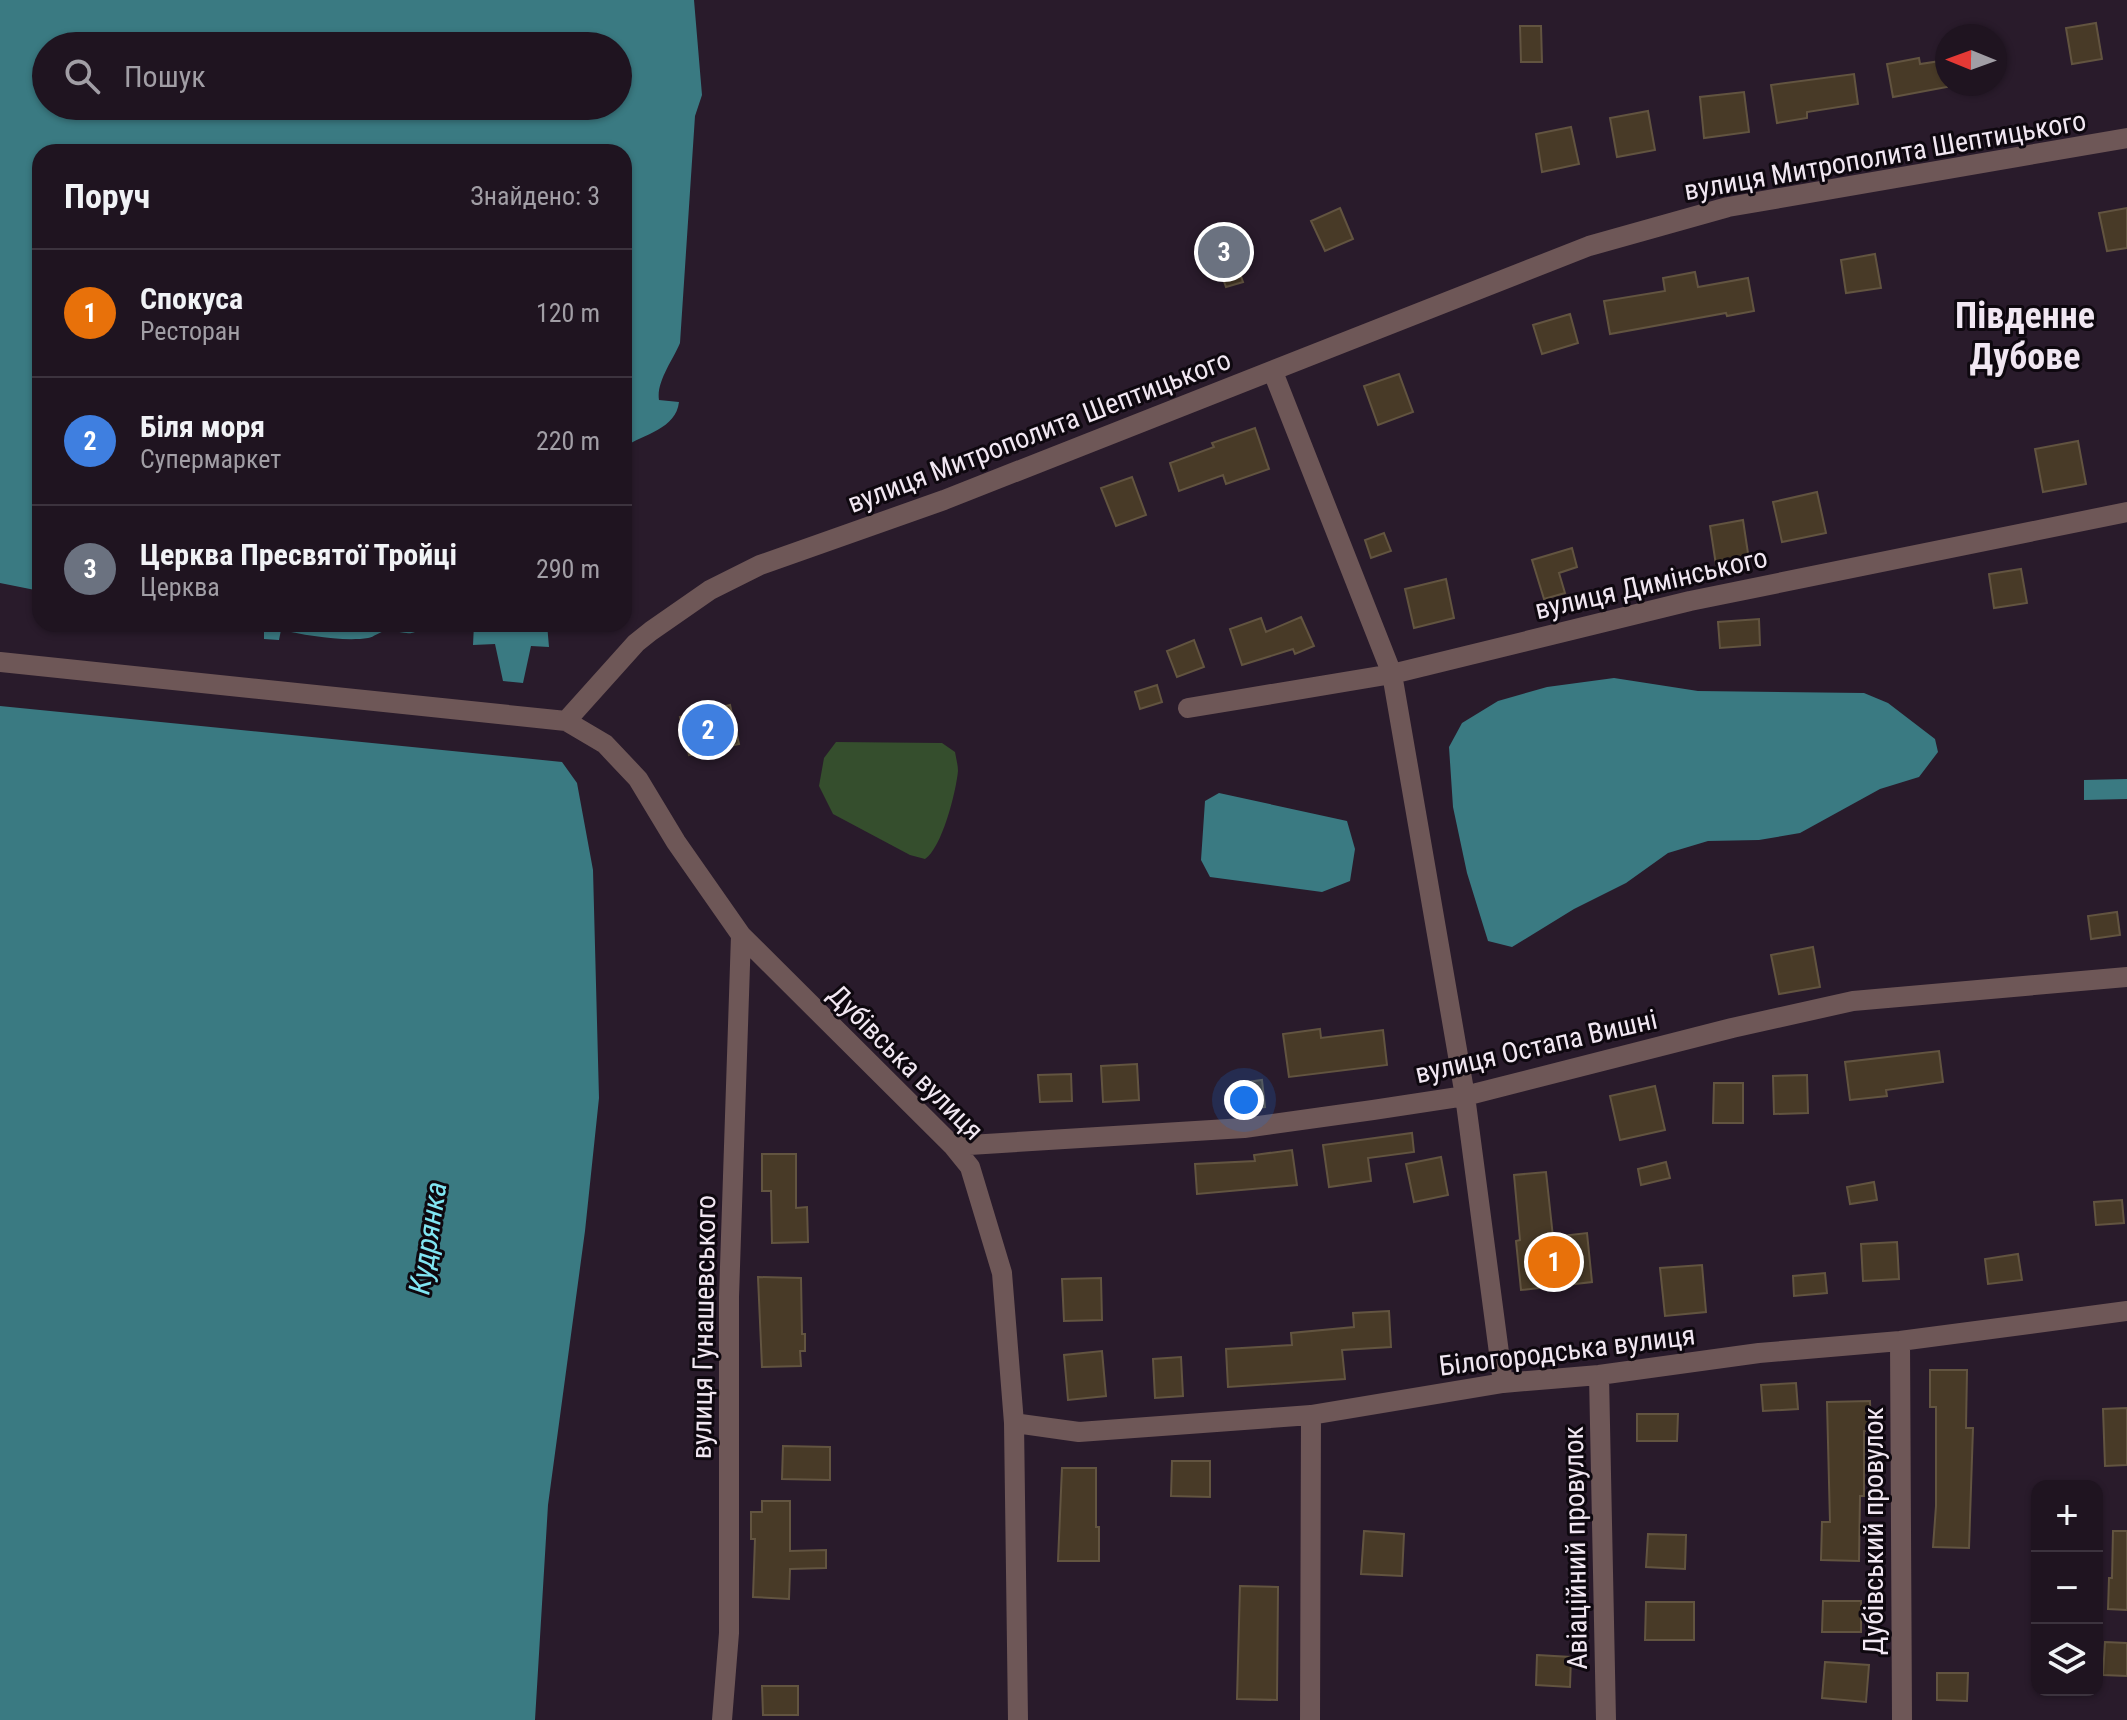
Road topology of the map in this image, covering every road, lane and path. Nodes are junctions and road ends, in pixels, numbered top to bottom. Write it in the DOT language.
graph roads {
  1 [pos="2127,138"];
  2 [pos="1273,372"];
  3 [pos="2127,512"];
  4 [pos="0,662"];
  5 [pos="1392,674"];
  6 [pos="1188,708"];
  7 [pos="566,721"];
  8 [pos="741,935"];
  9 [pos="2127,977"];
  10 [pos="1465,1096"];
  11 [pos="953,1146"];
  12 [pos="2127,1311"];
  13 [pos="1900,1341"];
  14 [pos="1599,1375"];
  15 [pos="1503,1383"];
  16 [pos="1311,1415"];
  17 [pos="1014,1423"];
  18 [pos="722,1720"];
  19 [pos="1018,1720"];
  20 [pos="1310,1720"];
  21 [pos="1606,1720"];
  22 [pos="1902,1720"];
  1 -- 2 [label="street, вулиця Митрополита Шептицького"];
  2 -- 5 [label="street"];
  2 -- 7 [label="street, вулиця Митрополита Шептицького"];
  3 -- 5 [label="street, вулиця Димінського"];
  4 -- 7 [label="street"];
  5 -- 6 [label="street, вулиця Димінського"];
  5 -- 10 [label="street"];
  7 -- 8 [label="street, Дубівська вулиця"];
  8 -- 11 [label="street, Дубівська вулиця"];
  8 -- 18 [label="street, вулиця Гунашевського"];
  9 -- 10 [label="street, вулиця Остапа Вишні"];
  10 -- 11 [label="street, вулиця Остапа Вишні"];
  10 -- 15 [label="street"];
  11 -- 17 [label="street, Дубівська вулиця"];
  12 -- 13 [label="street, Білогородська вулиця"];
  13 -- 14 [label="street, Білогородська вулиця"];
  13 -- 22 [label="street, Дубівський провулок"];
  14 -- 15 [label="street, Білогородська вулиця"];
  14 -- 21 [label="street, Авіаційний провулок"];
  15 -- 16 [label="street, Білогородська вулиця"];
  16 -- 17 [label="street, Білогородська вулиця"];
  16 -- 20 [label="street"];
  17 -- 19 [label="street, Дубівська вулиця"];
}
